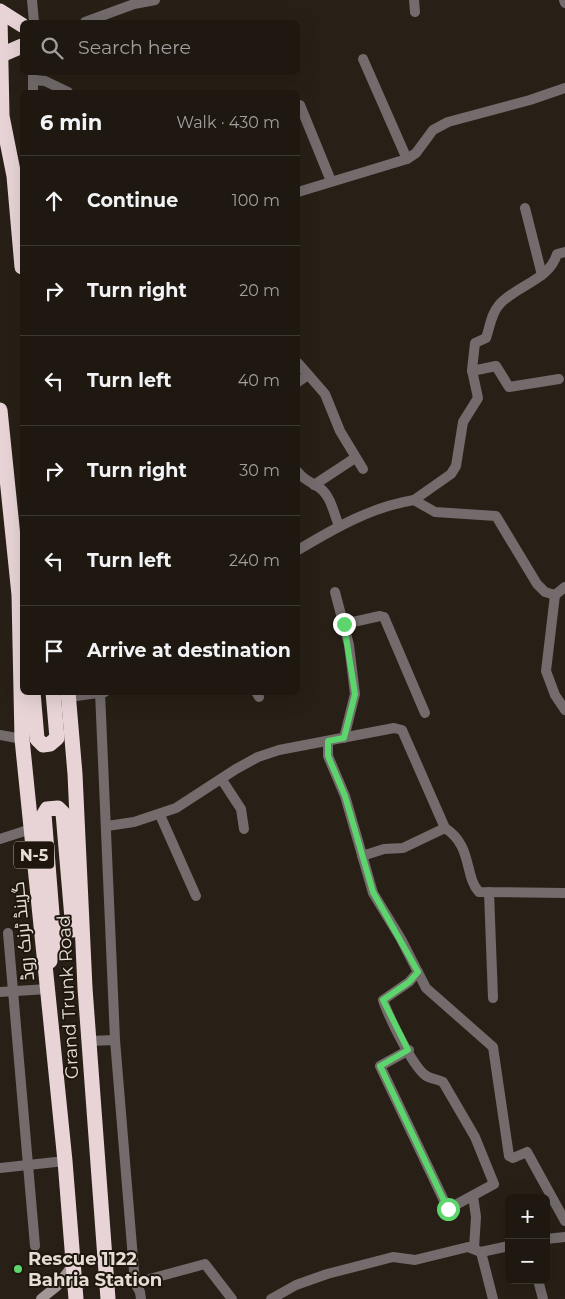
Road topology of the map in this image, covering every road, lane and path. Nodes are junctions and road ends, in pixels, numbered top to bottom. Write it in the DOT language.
graph roads {
  1 [pos="32,0"];
  2 [pos="155,0"];
  3 [pos="414,0"];
  4 [pos="0,12"];
  5 [pos="415,12"];
  6 [pos="0,18"];
  7 [pos="34,20"];
  8 [pos="90,20"];
  9 [pos="20,24"];
  10 [pos="20,47"];
  11 [pos="1,55"];
  12 [pos="363,59"];
  13 [pos="33,76"];
  14 [pos="565,88"];
  15 [pos="33,90"];
  16 [pos="64,90"];
  17 [pos="300,105"];
  18 [pos="1,112"];
  19 [pos="407,159"];
  20 [pos="331,181"];
  21 [pos="300,191"];
  22 [pos="525,208"];
  23 [pos="20,244"];
  24 [pos="565,252"];
  25 [pos="542,275"];
  26 [pos="300,365"];
  27 [pos="472,371"];
  28 [pos="308,375"];
  29 [pos="559,379"];
  30 [pos="300,381"];
  31 [pos="0,410"];
  32 [pos="355,458"];
  33 [pos="363,469"];
  34 [pos="300,476"];
  35 [pos="314,485"];
  36 [pos="414,500"];
  37 [pos="339,526"];
  38 [pos="300,549"];
  39 [pos="565,587"];
  40 [pos="335,592"];
  41 [pos="19,595"];
  42 [pos="555,595"];
  43 [pos="20,600"];
  44 [pos="344,624"];
  45 [pos="20,643"];
  46 [pos="21,695"];
  47 [pos="33,695"];
  48 [pos="53,695"];
  49 [pos="75,695"];
  50 [pos="102,695"];
  51 [pos="565,710"];
  52 [pos="425,713"];
  53 [pos="0,734"];
  54 [pos="344,738"];
  55 [pos="22,739"];
  56 [pos="328,741"];
  57 [pos="222,780"];
  58 [pos="160,815"];
  59 [pos="107,826"];
  60 [pos="445,828"];
  61 [pos="31,829"];
  62 [pos="244,829"];
  63 [pos="0,839"];
  64 [pos="362,856"];
  65 [pos="489,892"];
  66 [pos="565,893"];
  67 [pos="196,896"];
  68 [pos="8,933"];
  69 [pos="418,972"];
  70 [pos="47,986"];
  71 [pos="85,988"];
  72 [pos="13,991"];
  73 [pos="0,992"];
  74 [pos="493,998"];
  75 [pos="115,1040"];
  76 [pos="88,1041"];
  77 [pos="408,1050"];
  78 [pos="65,1162"];
  79 [pos="28,1165"];
  80 [pos="0,1168"];
  81 [pos="473,1196"];
  82 [pos="565,1221"];
  83 [pos="565,1237"];
  84 [pos="550,1239"];
  85 [pos="35,1246"];
  86 [pos="505,1246"];
  87 [pos="477,1250"];
  88 [pos="72,1266"];
  89 [pos="135,1283"];
  90 [pos="539,1284"];
  91 [pos="41,1299"];
  92 [pos="76,1299"];
  93 [pos="108,1299"];
  94 [pos="141,1299"];
  95 [pos="232,1299"];
  96 [pos="271,1299"];
  97 [pos="493,1299"];
  98 [pos="543,1299"];
  1 -- 7 [label="street"];
  2 -- 8 [label="street"];
  3 -- 5 [label="street"];
  4 -- 9 [label="highway"];
  6 -- 11 [label="highway"];
  10 -- 11 [label="highway"];
  11 -- 18 [label="highway"];
  12 -- 19 [label="street"];
  13 -- 15 [label="street"];
  13 -- 16 [label="street"];
  14 -- 19 [label="street"];
  17 -- 20 [label="street"];
  18 -- 23 [label="highway"];
  19 -- 20 [label="street"];
  20 -- 21 [label="street"];
  22 -- 25 [label="street"];
  24 -- 25 [label="street"];
  25 -- 27 [label="street"];
  26 -- 28 [label="street"];
  27 -- 29 [label="street"];
  27 -- 36 [label="street"];
  28 -- 30 [label="street"];
  28 -- 32 [label="street"];
  31 -- 41 [label="highway, گرینڈ ٹرنک روڈ / N-5"];
  32 -- 33 [label="street"];
  32 -- 35 [label="street"];
  34 -- 35 [label="street"];
  35 -- 37 [label="street"];
  36 -- 37 [label="street"];
  36 -- 42 [label="street"];
  37 -- 38 [label="street"];
  39 -- 42 [label="street"];
  40 -- 44 [label="street"];
  41 -- 43 [label="highway"];
  41 -- 45 [label="highway, گرینڈ ٹرنک روڈ / N-5"];
  42 -- 51 [label="street"];
  44 -- 52 [label="street"];
  44 -- 54 [label="street"];
  46 -- 55 [label="highway, گرینڈ ٹرنک روڈ / N-5"];
  47 -- 48 [label="highway"];
  49 -- 71 [label="highway, Grand Trunk Road / N-5"];
  50 -- 59 [label="street"];
  53 -- 55 [label="street"];
  54 -- 56 [label="street"];
  54 -- 60 [label="street"];
  55 -- 61 [label="highway, گرینڈ ٹرنک روڈ / N-5"];
  56 -- 57 [label="street"];
  56 -- 64 [label="street"];
  57 -- 58 [label="street"];
  57 -- 62 [label="street"];
  58 -- 59 [label="street"];
  58 -- 67 [label="street"];
  59 -- 75 [label="street"];
  60 -- 64 [label="street"];
  60 -- 65 [label="street"];
  61 -- 63 [label="street"];
  61 -- 70 [label="highway, گرینڈ ٹرنک روڈ / N-5"];
  64 -- 69 [label="street"];
  65 -- 66 [label="street"];
  65 -- 74 [label="street"];
  68 -- 72 [label="street"];
  69 -- 77 [label="street"];
  69 -- 82 [label="street"];
  70 -- 71 [label="highway"];
  70 -- 72 [label="street"];
  70 -- 78 [label="highway, گرینڈ ٹرنک روڈ / N-5"];
  71 -- 76 [label="highway, Grand Trunk Road / N-5"];
  72 -- 73 [label="street"];
  72 -- 79 [label="street"];
  75 -- 76 [label="street"];
  75 -- 89 [label="street"];
  76 -- 93 [label="highway, Grand Trunk Road / N-5"];
  77 -- 81 [label="street"];
  77 -- 81 [label="street"];
  78 -- 79 [label="street"];
  78 -- 88 [label="highway, گرینڈ ٹرنک روڈ / N-5"];
  79 -- 80 [label="street"];
  79 -- 85 [label="street"];
  81 -- 87 [label="street"];
  83 -- 84 [label="street"];
  86 -- 87 [label="street"];
  87 -- 96 [label="street"];
  87 -- 97 [label="street"];
  88 -- 91 [label="main road"];
  88 -- 92 [label="highway, گرینڈ ٹرنک روڈ / N-5"];
  89 -- 94 [label="street"];
  89 -- 95 [label="street"];
  90 -- 98 [label="street"];
}
